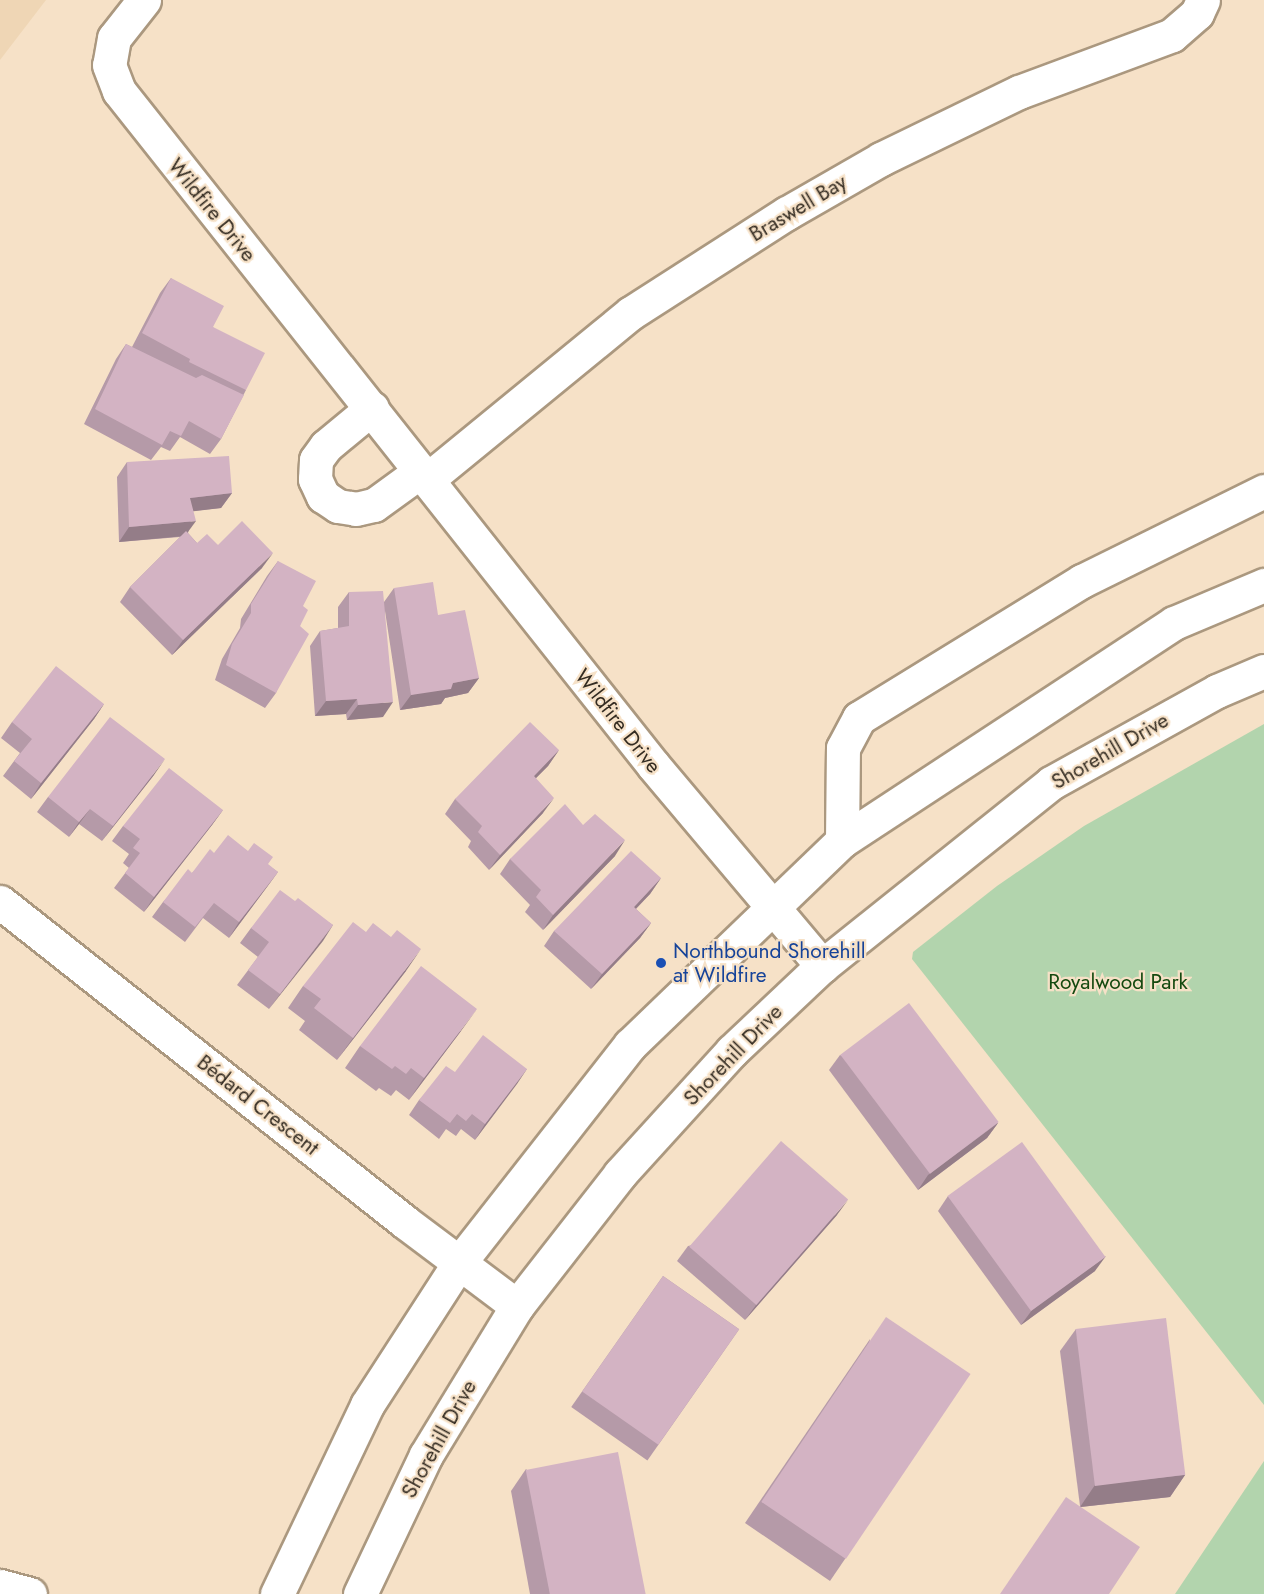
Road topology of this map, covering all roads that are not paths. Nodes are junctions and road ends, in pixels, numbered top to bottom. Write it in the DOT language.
graph roads {
  1 [pos="144,0"];
  2 [pos="1203,0"];
  3 [pos="372,408"];
  4 [pos="425,475"];
  5 [pos="1264,491"];
  6 [pos="1264,585"];
  7 [pos="1264,671"];
  8 [pos="842,841"];
  9 [pos="0,903"];
  10 [pos="770,909"];
  11 [pos="822,966"];
  12 [pos="459,1263"];
  13 [pos="517,1306"];
  14 [pos="0,1586"];
  15 [pos="30,1594"];
  16 [pos="277,1594"];
  17 [pos="360,1594"];
  1 -- 3 [label="street, Wildfire Drive"];
  2 -- 4 [label="street, Braswell Bay"];
  3 -- 4 [label="street, Wildfire Drive"];
  3 -- 4 [label="street"];
  4 -- 10 [label="street, Wildfire Drive"];
  5 -- 8 [label="street"];
  6 -- 8 [label="street"];
  7 -- 11 [label="street, Shorehill Drive"];
  8 -- 10 [label="street"];
  9 -- 12 [label="street, Bédard Crescent"];
  10 -- 11 [label="street, Wildfire Drive"];
  10 -- 12 [label="street"];
  11 -- 13 [label="street, Shorehill Drive"];
  12 -- 13 [label="street, Bédard Crescent"];
  12 -- 16 [label="street"];
  13 -- 17 [label="street, Shorehill Drive"];
  14 -- 15 [label="street"];
}
